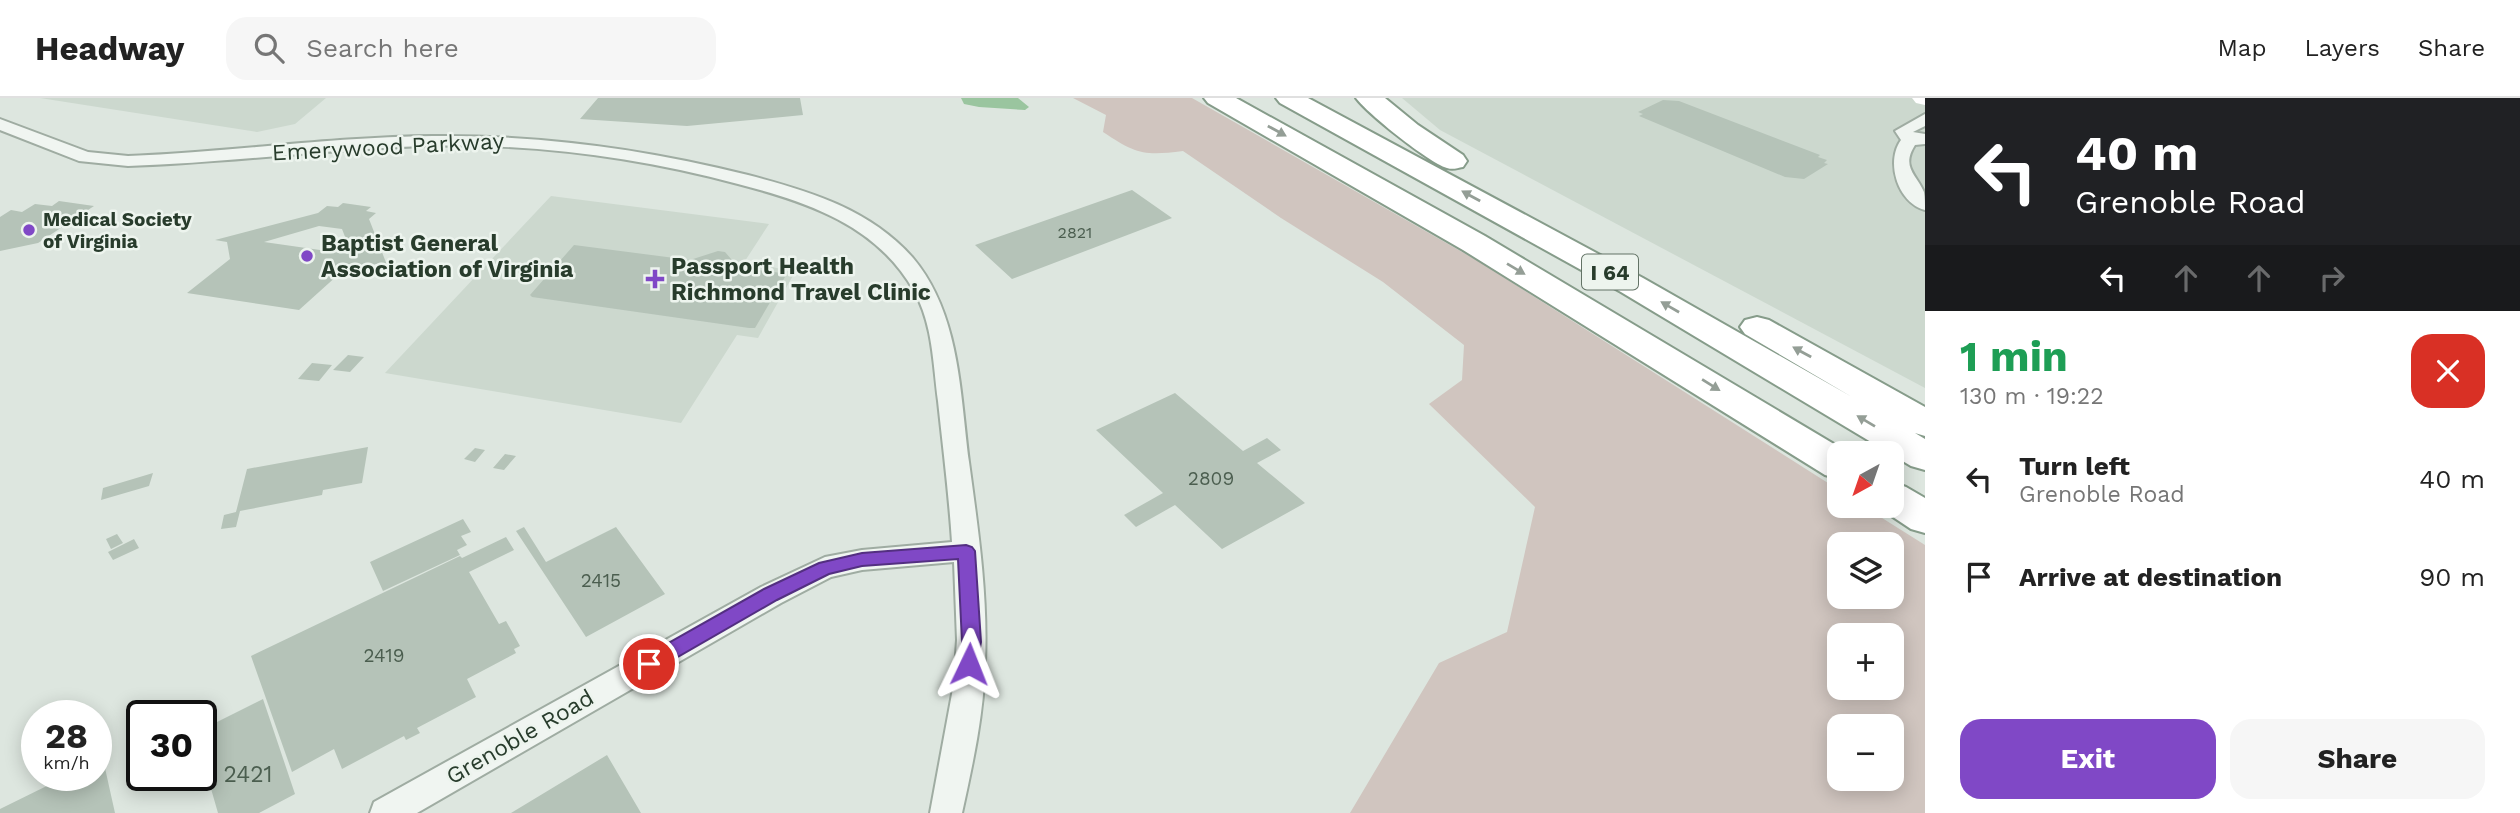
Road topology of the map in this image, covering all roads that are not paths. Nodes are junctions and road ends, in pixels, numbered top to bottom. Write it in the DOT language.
graph roads {
  1 [pos="1217,98"];
  2 [pos="1289,98"];
  3 [pos="1330,98"];
  4 [pos="1369,98"];
  5 [pos="1925,119"];
  6 [pos="0,124"];
  7 [pos="1917,140"];
  8 [pos="1454,162"];
  9 [pos="1925,204"];
  10 [pos="1925,423"];
  11 [pos="1925,456"];
  12 [pos="1827,458"];
  13 [pos="1904,505"];
  14 [pos="1925,518"];
  15 [pos="966,551"];
  16 [pos="386,813"];
  17 [pos="946,813"];
  1 -- 12 [label="highway, I 64, one-way"];
  11 -- 2 [label="highway, I 64, one-way"];
  3 -- 8 [label="highway"];
  4 -- 8 [label="highway"];
  5 -- 7 [label="street"];
  6 -- 15 [label="street, Emerywood Parkway"];
  7 -- 9 [label="street"];
  10 -- 8 [label="highway, one-way"];
  13 -- 14 [label="highway"];
  15 -- 16 [label="street, Grenoble Road"];
  15 -- 17 [label="street, Emerywood Parkway"];
}
